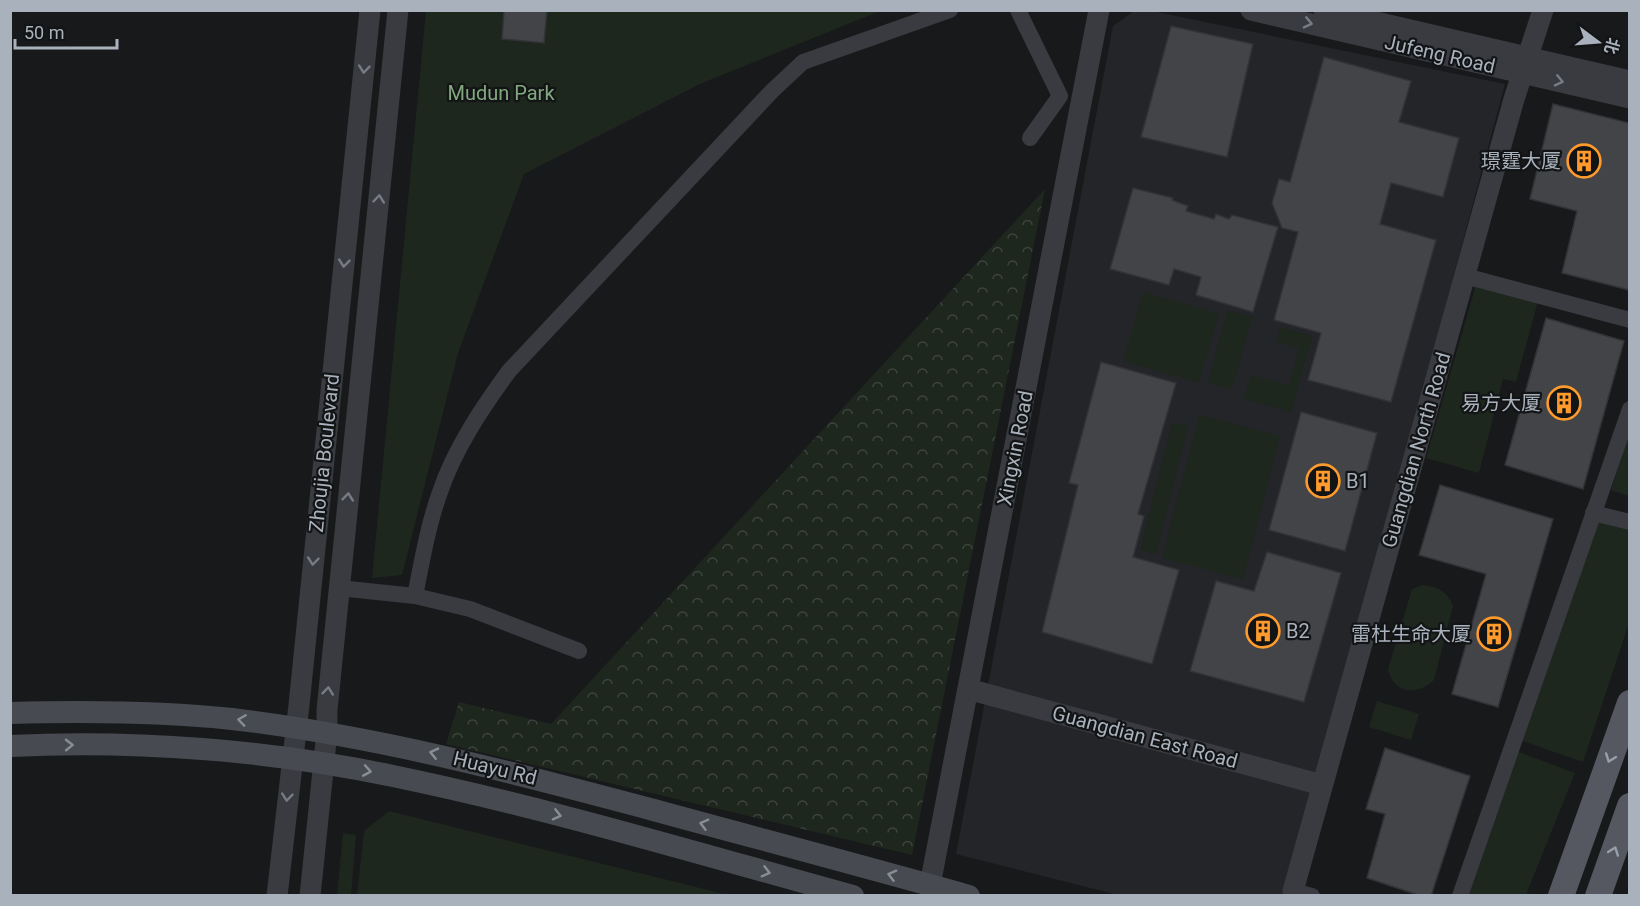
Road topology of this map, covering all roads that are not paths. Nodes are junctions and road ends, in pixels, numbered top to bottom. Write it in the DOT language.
graph roads {
  1 [pos="370,10"];
  2 [pos="398,10"];
  3 [pos="950,10"];
  4 [pos="1018,10"];
  5 [pos="1100,10"];
  6 [pos="1251,10"];
  7 [pos="1324,10"];
  8 [pos="1543,10"];
  9 [pos="1525,65"];
  10 [pos="1629,81"];
  11 [pos="1629,98"];
  12 [pos="1030,138"];
  13 [pos="1465,276"];
  14 [pos="1629,320"];
  15 [pos="1629,409"];
  16 [pos="1593,513"];
  17 [pos="1629,522"];
  18 [pos="339,588"];
  19 [pos="415,596"];
  20 [pos="579,651"];
  21 [pos="968,690"];
  22 [pos="1629,703"];
  23 [pos="10,713"];
  24 [pos="295,728"];
  25 [pos="327,732"];
  26 [pos="10,746"];
  27 [pos="291,759"];
  28 [pos="323,764"];
  29 [pos="1323,785"];
  30 [pos="1629,806"];
  31 [pos="930,885"];
  32 [pos="1302,893"];
  33 [pos="277,896"];
  34 [pos="310,896"];
  35 [pos="853,896"];
  36 [pos="969,896"];
  37 [pos="1460,896"];
  38 [pos="1561,896"];
  39 [pos="1598,896"];
  1 -- 24 [label="street, Zhoujia Boulevard, one-way"];
  18 -- 2 [label="street, Zhoujia Boulevard, one-way"];
  3 -- 19 [label="street"];
  4 -- 12 [label="street"];
  5 -- 21 [label="street, Xingxin Road"];
  6 -- 9 [label="street, Jufeng Road, one-way"];
  7 -- 9 [label="street, Jufeng Road"];
  8 -- 9 [label="street, Guangdian North Road"];
  9 -- 10 [label="street, Jufeng Road"];
  9 -- 11 [label="street, Jufeng Road, one-way"];
  9 -- 13 [label="street, Guangdian North Road"];
  13 -- 14 [label="street"];
  13 -- 29 [label="street, Guangdian North Road"];
  15 -- 16 [label="street"];
  16 -- 17 [label="street"];
  16 -- 37 [label="street"];
  18 -- 19 [label="street"];
  25 -- 18 [label="street, Zhoujia Boulevard, one-way"];
  19 -- 20 [label="street"];
  21 -- 29 [label="street, Guangdian East Road"];
  21 -- 31 [label="street, Xingxin Road"];
  22 -- 38 [label="main road, one-way"];
  24 -- 23 [label="main road, Huayu Rd, one-way"];
  24 -- 25 [label="main road, Huayu Rd"];
  24 -- 27 [label="street, Zhoujia Boulevard"];
  25 -- 28 [label="street, Zhoujia Boulevard"];
  31 -- 25 [label="main road, Huayu Rd, one-way"];
  26 -- 27 [label="main road, Huayu Rd, one-way"];
  27 -- 28 [label="main road, Huayu Rd"];
  27 -- 33 [label="street, Zhoujia Boulevard, one-way"];
  28 -- 34 [label="street, Zhoujia Boulevard"];
  28 -- 35 [label="main road, Huayu Rd, one-way"];
  29 -- 32 [label="street, Guangdian North Road"];
  39 -- 30 [label="main road, one-way"];
  31 -- 36 [label="main road, Huayu Rd"];
}
